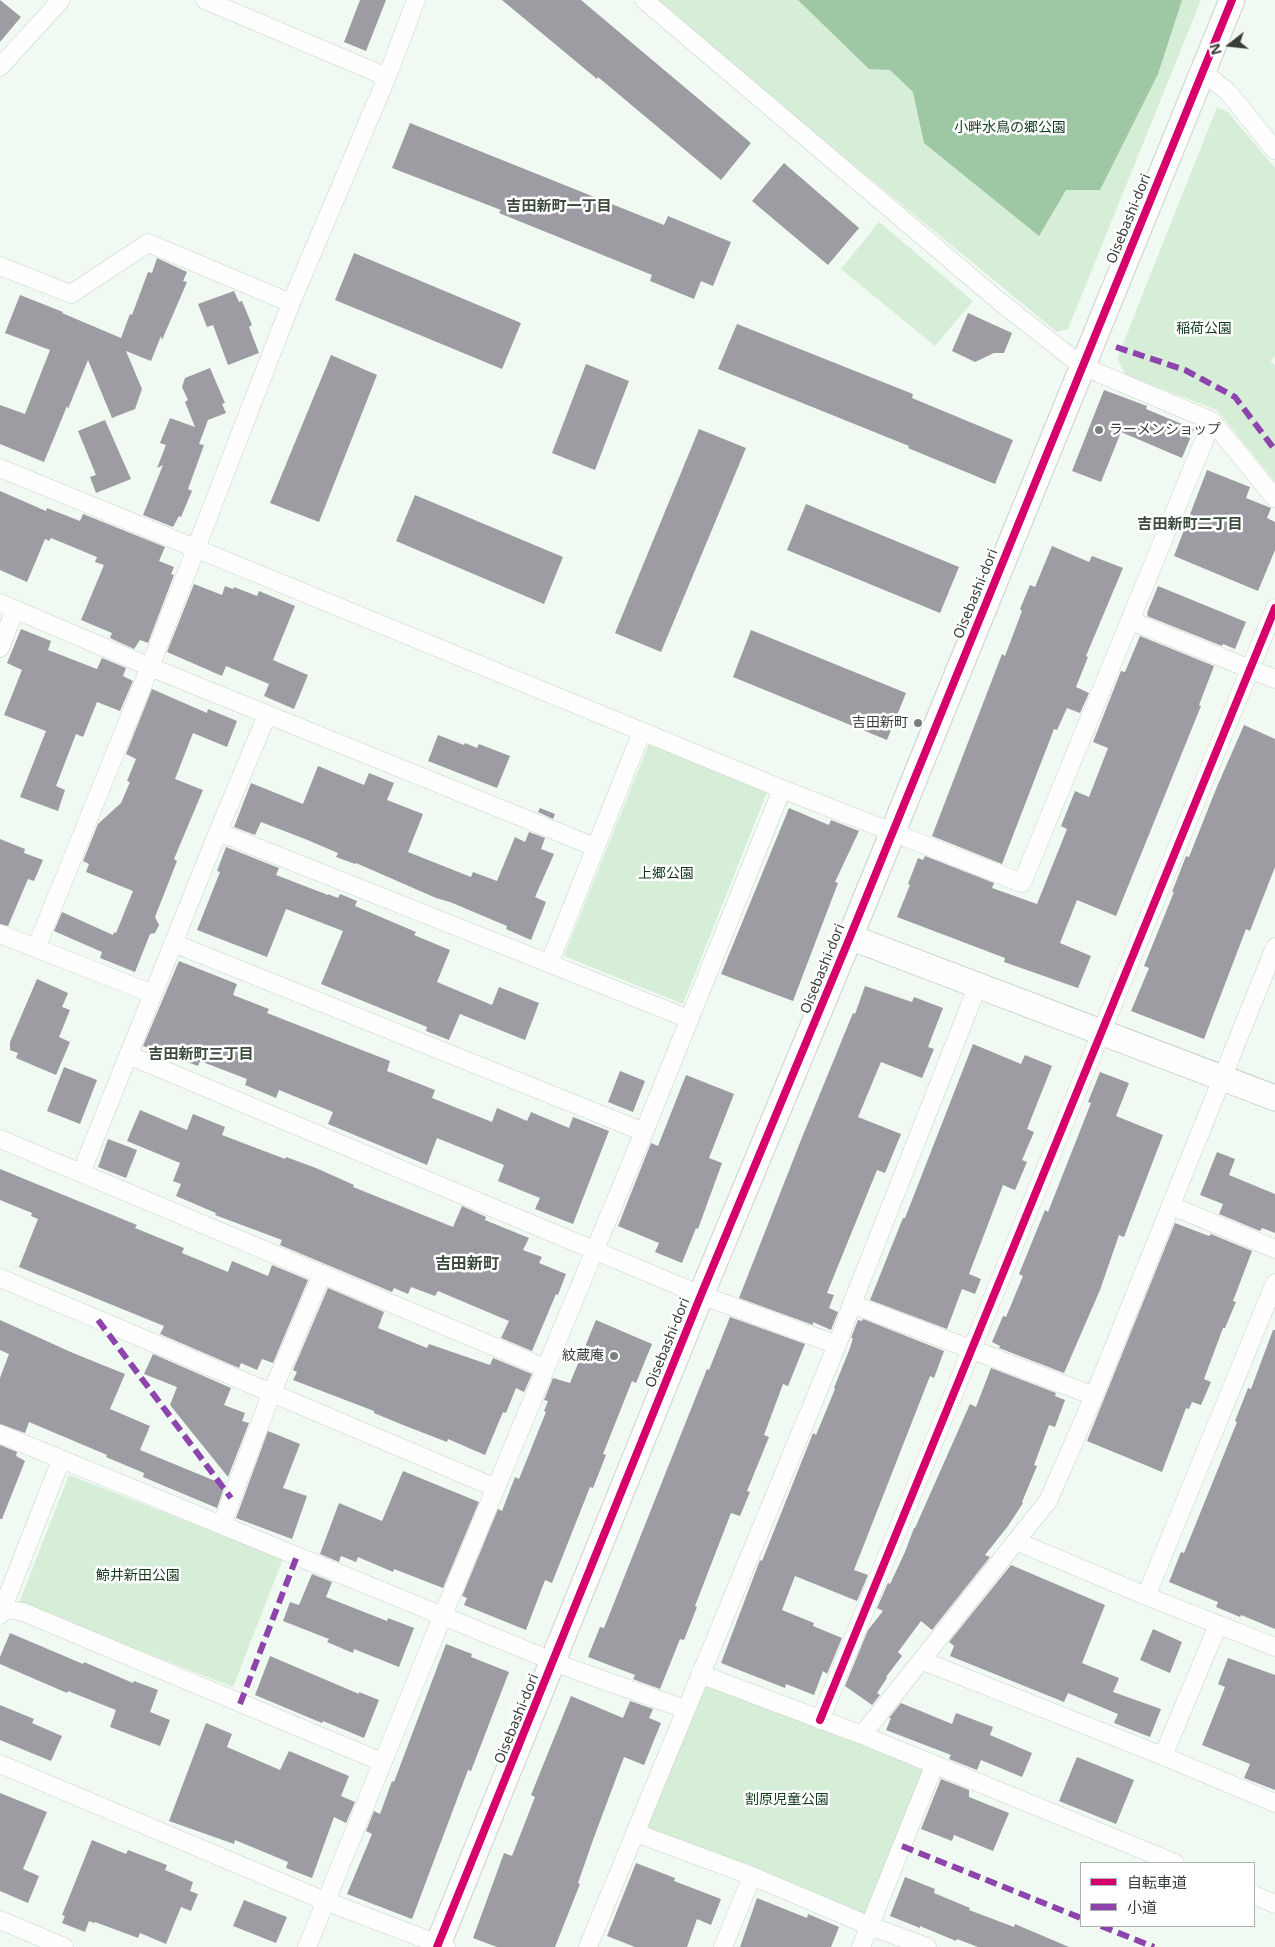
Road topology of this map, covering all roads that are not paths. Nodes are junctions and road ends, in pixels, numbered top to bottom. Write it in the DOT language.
graph roads {
  1 [pos="61,0"];
  2 [pos="205,0"];
  3 [pos="416,0"];
  4 [pos="644,0"];
  5 [pos="1232,0"];
  6 [pos="0,67"];
  7 [pos="1203,72"];
  8 [pos="387,77"];
  9 [pos="1275,150"];
  10 [pos="0,266"];
  11 [pos="291,303"];
  12 [pos="1082,366"];
  13 [pos="1212,420"];
  14 [pos="0,468"];
  15 [pos="1275,498"];
  16 [pos="196,548"];
  17 [pos="8,606"];
  18 [pos="1275,608"];
  19 [pos="1131,620"];
  20 [pos="0,648"];
  21 [pos="150,667"];
  22 [pos="1251,669"];
  23 [pos="1275,679"];
  24 [pos="267,715"];
  25 [pos="642,731"];
  26 [pos="782,789"];
  27 [pos="892,831"];
  28 [pos="218,832"];
  29 [pos="595,847"];
  30 [pos="0,934"];
  31 [pos="850,937"];
  32 [pos="173,943"];
  33 [pos="1275,947"];
  34 [pos="36,948"];
  35 [pos="550,962"];
  36 [pos="978,985"];
  37 [pos="152,994"];
  38 [pos="689,1019"];
  39 [pos="1101,1032"];
  40 [pos="128,1055"];
  41 [pos="1221,1078"];
  42 [pos="1275,1098"];
  43 [pos="644,1132"];
  44 [pos="0,1139"];
  45 [pos="81,1173"];
  46 [pos="1172,1206"];
  47 [pos="1275,1249"];
  48 [pos="594,1250"];
  49 [pos="322,1274"];
  50 [pos="0,1278"];
  51 [pos="1275,1283"];
  52 [pos="701,1295"];
  53 [pos="852,1304"];
  54 [pos="837,1346"];
  55 [pos="971,1351"];
  56 [pos="545,1368"];
  57 [pos="272,1392"];
  58 [pos="1094,1396"];
  59 [pos="0,1434"];
  60 [pos="61,1460"];
  61 [pos="496,1488"];
  62 [pos="222,1524"];
  63 [pos="1018,1542"];
  64 [pos="1146,1596"];
  65 [pos="1,1611"];
  66 [pos="442,1615"];
  67 [pos="1218,1625"];
  68 [pos="1275,1647"];
  69 [pos="554,1661"];
  70 [pos="923,1661"];
  71 [pos="700,1674"];
  72 [pos="685,1709"];
  73 [pos="820,1720"];
  74 [pos="862,1736"];
  75 [pos="1163,1756"];
  76 [pos="382,1762"];
  77 [pos="0,1764"];
  78 [pos="934,1766"];
  79 [pos="1275,1803"];
  80 [pos="636,1833"];
  81 [pos="1172,1862"];
  82 [pos="752,1876"];
  83 [pos="1255,1895"];
  84 [pos="325,1901"];
  85 [pos="1275,1904"];
  86 [pos="0,1920"];
  87 [pos="870,1926"];
  88 [pos="40,1943"];
  89 [pos="440,1946"];
  90 [pos="64,1947"];
  91 [pos="307,1947"];
  92 [pos="588,1947"];
  93 [pos="724,1947"];
  94 [pos="861,1947"];
  95 [pos="927,1947"];
  1 -- 6 [label="street"];
  2 -- 8 [label="street"];
  3 -- 8 [label="street"];
  4 -- 12 [label="street"];
  5 -- 7 [label="street, Oisebashi-dori"];
  7 -- 9 [label="street"];
  7 -- 12 [label="street, Oisebashi-dori"];
  8 -- 11 [label="street"];
  10 -- 11 [label="street"];
  11 -- 16 [label="street"];
  12 -- 13 [label="street"];
  12 -- 27 [label="street, Oisebashi-dori"];
  13 -- 15 [label="street"];
  13 -- 19 [label="street"];
  14 -- 16 [label="street"];
  16 -- 21 [label="street"];
  16 -- 25 [label="street"];
  17 -- 20 [label="street"];
  17 -- 21 [label="street"];
  18 -- 22 [label="street"];
  19 -- 22 [label="street"];
  19 -- 27 [label="street"];
  21 -- 24 [label="street"];
  21 -- 34 [label="street"];
  22 -- 23 [label="street"];
  22 -- 39 [label="street"];
  24 -- 28 [label="street"];
  24 -- 29 [label="street"];
  25 -- 26 [label="street"];
  25 -- 29 [label="street"];
  26 -- 27 [label="street"];
  26 -- 38 [label="street"];
  27 -- 31 [label="street, Oisebashi-dori"];
  28 -- 32 [label="street"];
  28 -- 35 [label="street"];
  29 -- 35 [label="street"];
  30 -- 34 [label="street"];
  31 -- 36 [label="street"];
  31 -- 52 [label="street, Oisebashi-dori"];
  32 -- 37 [label="street"];
  32 -- 43 [label="street"];
  33 -- 41 [label="street"];
  34 -- 37 [label="street"];
  35 -- 38 [label="street"];
  36 -- 39 [label="street"];
  36 -- 53 [label="street"];
  37 -- 40 [label="street"];
  38 -- 43 [label="street"];
  39 -- 41 [label="street"];
  39 -- 55 [label="street"];
  40 -- 45 [label="street"];
  40 -- 48 [label="street"];
  41 -- 42 [label="street"];
  41 -- 46 [label="street"];
  43 -- 48 [label="street"];
  44 -- 45 [label="street"];
  45 -- 49 [label="street"];
  46 -- 47 [label="street"];
  46 -- 58 [label="street"];
  48 -- 52 [label="street"];
  48 -- 56 [label="street"];
  49 -- 56 [label="street"];
  49 -- 57 [label="street"];
  50 -- 57 [label="street"];
  51 -- 64 [label="street"];
  52 -- 54 [label="street"];
  52 -- 69 [label="street, Oisebashi-dori"];
  53 -- 54 [label="street"];
  53 -- 55 [label="street"];
  54 -- 71 [label="street"];
  55 -- 58 [label="street"];
  55 -- 73 [label="street"];
  56 -- 61 [label="street"];
  57 -- 61 [label="street"];
  57 -- 62 [label="street"];
  58 -- 63 [label="street"];
  59 -- 60 [label="street"];
  60 -- 62 [label="street"];
  60 -- 65 [label="street"];
  61 -- 66 [label="street"];
  62 -- 66 [label="street"];
  63 -- 64 [label="street"];
  63 -- 70 [label="street"];
  64 -- 67 [label="street"];
  65 -- 76 [label="street"];
  66 -- 69 [label="street"];
  66 -- 76 [label="street"];
  67 -- 68 [label="street"];
  67 -- 75 [label="street"];
  69 -- 72 [label="street"];
  69 -- 89 [label="street, Oisebashi-dori"];
  70 -- 74 [label="street"];
  70 -- 75 [label="street"];
  71 -- 72 [label="street"];
  71 -- 73 [label="street"];
  72 -- 80 [label="street"];
  73 -- 74 [label="street"];
  74 -- 78 [label="street"];
  75 -- 79 [label="street"];
  76 -- 84 [label="street"];
  77 -- 84 [label="street"];
  78 -- 81 [label="street"];
  78 -- 87 [label="street"];
  80 -- 82 [label="street"];
  80 -- 92 [label="street"];
  82 -- 87 [label="street"];
  82 -- 93 [label="street"];
  83 -- 85 [label="street"];
  84 -- 89 [label="street"];
  84 -- 91 [label="street"];
  86 -- 88 [label="street"];
  87 -- 94 [label="street"];
  87 -- 95 [label="street"];
  88 -- 90 [label="street"];
}
